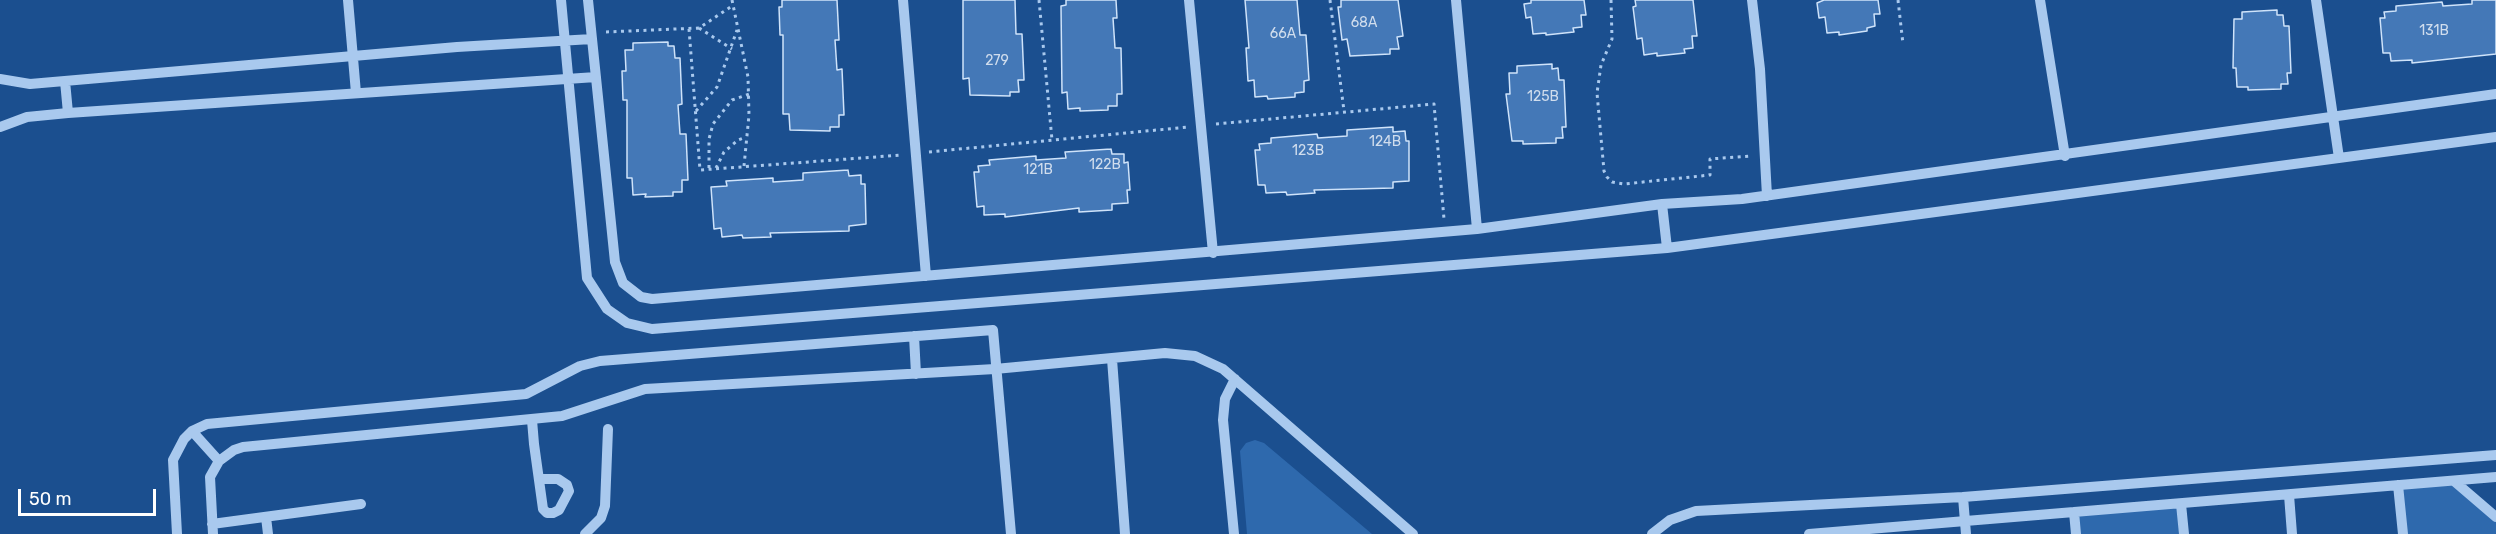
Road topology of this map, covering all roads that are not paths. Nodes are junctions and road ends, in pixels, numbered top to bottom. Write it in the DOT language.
graph roads {
  1 [pos="348,0"];
  2 [pos="561,0"];
  3 [pos="588,0"];
  4 [pos="903,0"];
  5 [pos="1189,0"];
  6 [pos="1456,0"];
  7 [pos="1752,0"];
  8 [pos="2040,0"];
  9 [pos="2316,0"];
  10 [pos="592,36"];
  11 [pos="565,40"];
  12 [pos="352,56"];
  13 [pos="596,77"];
  14 [pos="0,79"];
  15 [pos="568,79"];
  16 [pos="65,81"];
  17 [pos="356,93"];
  18 [pos="2496,94"];
  19 [pos="68,113"];
  20 [pos="2334,116"];
  21 [pos="0,127"];
  22 [pos="2496,136"];
  23 [pos="2065,156"];
  24 [pos="2339,158"];
  25 [pos="1767,196"];
  26 [pos="1662,204"];
  27 [pos="1477,229"];
  28 [pos="1667,248"];
  29 [pos="1213,253"];
  30 [pos="926,276"];
  31 [pos="914,336"];
  32 [pos="1112,360"];
  33 [pos="995,369"];
  34 [pos="916,374"];
  35 [pos="1235,379"];
  36 [pos="532,420"];
  37 [pos="608,429"];
  38 [pos="192,431"];
  39 [pos="2496,455"];
  40 [pos="219,461"];
  41 [pos="2496,477"];
  42 [pos="539,479"];
  43 [pos="2454,480"];
  44 [pos="2398,485"];
  45 [pos="2289,495"];
  46 [pos="1963,497"];
  47 [pos="361,504"];
  48 [pos="2181,504"];
  49 [pos="2074,512"];
  50 [pos="266,517"];
  51 [pos="2496,518"];
  52 [pos="1965,521"];
  53 [pos="212,529"];
  54 [pos="1398,529"];
  55 [pos="1850,532"];
  56 [pos="177,534"];
  57 [pos="268,534"];
  58 [pos="585,534"];
  59 [pos="1011,534"];
  60 [pos="1125,534"];
  61 [pos="1234,534"];
  62 [pos="1413,534"];
  63 [pos="1652,534"];
  64 [pos="1809,534"];
  65 [pos="1966,534"];
  66 [pos="2076,534"];
  67 [pos="2184,534"];
  68 [pos="2292,534"];
  69 [pos="2403,534"];
  1 -- 12 [label="street"];
  2 -- 11 [label="street"];
  3 -- 10 [label="street"];
  4 -- 30 [label="street"];
  5 -- 29 [label="street"];
  6 -- 27 [label="street"];
  7 -- 25 [label="street"];
  8 -- 23 [label="street"];
  9 -- 20 [label="street"];
  10 -- 11 [label="street"];
  10 -- 13 [label="street"];
  11 -- 12 [label="street"];
  11 -- 15 [label="street"];
  12 -- 16 [label="street"];
  12 -- 17 [label="street"];
  13 -- 15 [label="street"];
  13 -- 30 [label="street"];
  14 -- 16 [label="street"];
  15 -- 17 [label="street"];
  15 -- 28 [label="street"];
  16 -- 19 [label="street"];
  17 -- 19 [label="street"];
  18 -- 20 [label="street"];
  19 -- 21 [label="street"];
  20 -- 23 [label="street"];
  20 -- 24 [label="street"];
  22 -- 24 [label="street"];
  23 -- 25 [label="street"];
  24 -- 28 [label="street"];
  25 -- 26 [label="street"];
  26 -- 27 [label="street"];
  26 -- 28 [label="street"];
  27 -- 29 [label="street"];
  29 -- 30 [label="street"];
  31 -- 33 [label="street"];
  31 -- 34 [label="street"];
  31 -- 38 [label="street"];
  32 -- 33 [label="street"];
  32 -- 35 [label="street"];
  32 -- 60 [label="street"];
  33 -- 34 [label="street"];
  33 -- 59 [label="street"];
  34 -- 36 [label="street"];
  35 -- 54 [label="street"];
  35 -- 61 [label="street"];
  36 -- 40 [label="street"];
  36 -- 42 [label="street"];
  37 -- 58 [label="street"];
  38 -- 40 [label="street"];
  38 -- 56 [label="street"];
  39 -- 46 [label="street"];
  40 -- 53 [label="street"];
  41 -- 43 [label="street"];
  43 -- 44 [label="street"];
  43 -- 51 [label="street"];
  44 -- 45 [label="street"];
  44 -- 69 [label="street"];
  45 -- 48 [label="street"];
  45 -- 68 [label="street"];
  46 -- 52 [label="street"];
  46 -- 63 [label="street"];
  47 -- 50 [label="street"];
  48 -- 49 [label="street"];
  48 -- 67 [label="street"];
  49 -- 52 [label="street"];
  49 -- 66 [label="street"];
  50 -- 53 [label="street"];
  50 -- 57 [label="street"];
  52 -- 55 [label="street"];
  52 -- 65 [label="street"];
  54 -- 62 [label="street"];
  55 -- 64 [label="street"];
}
